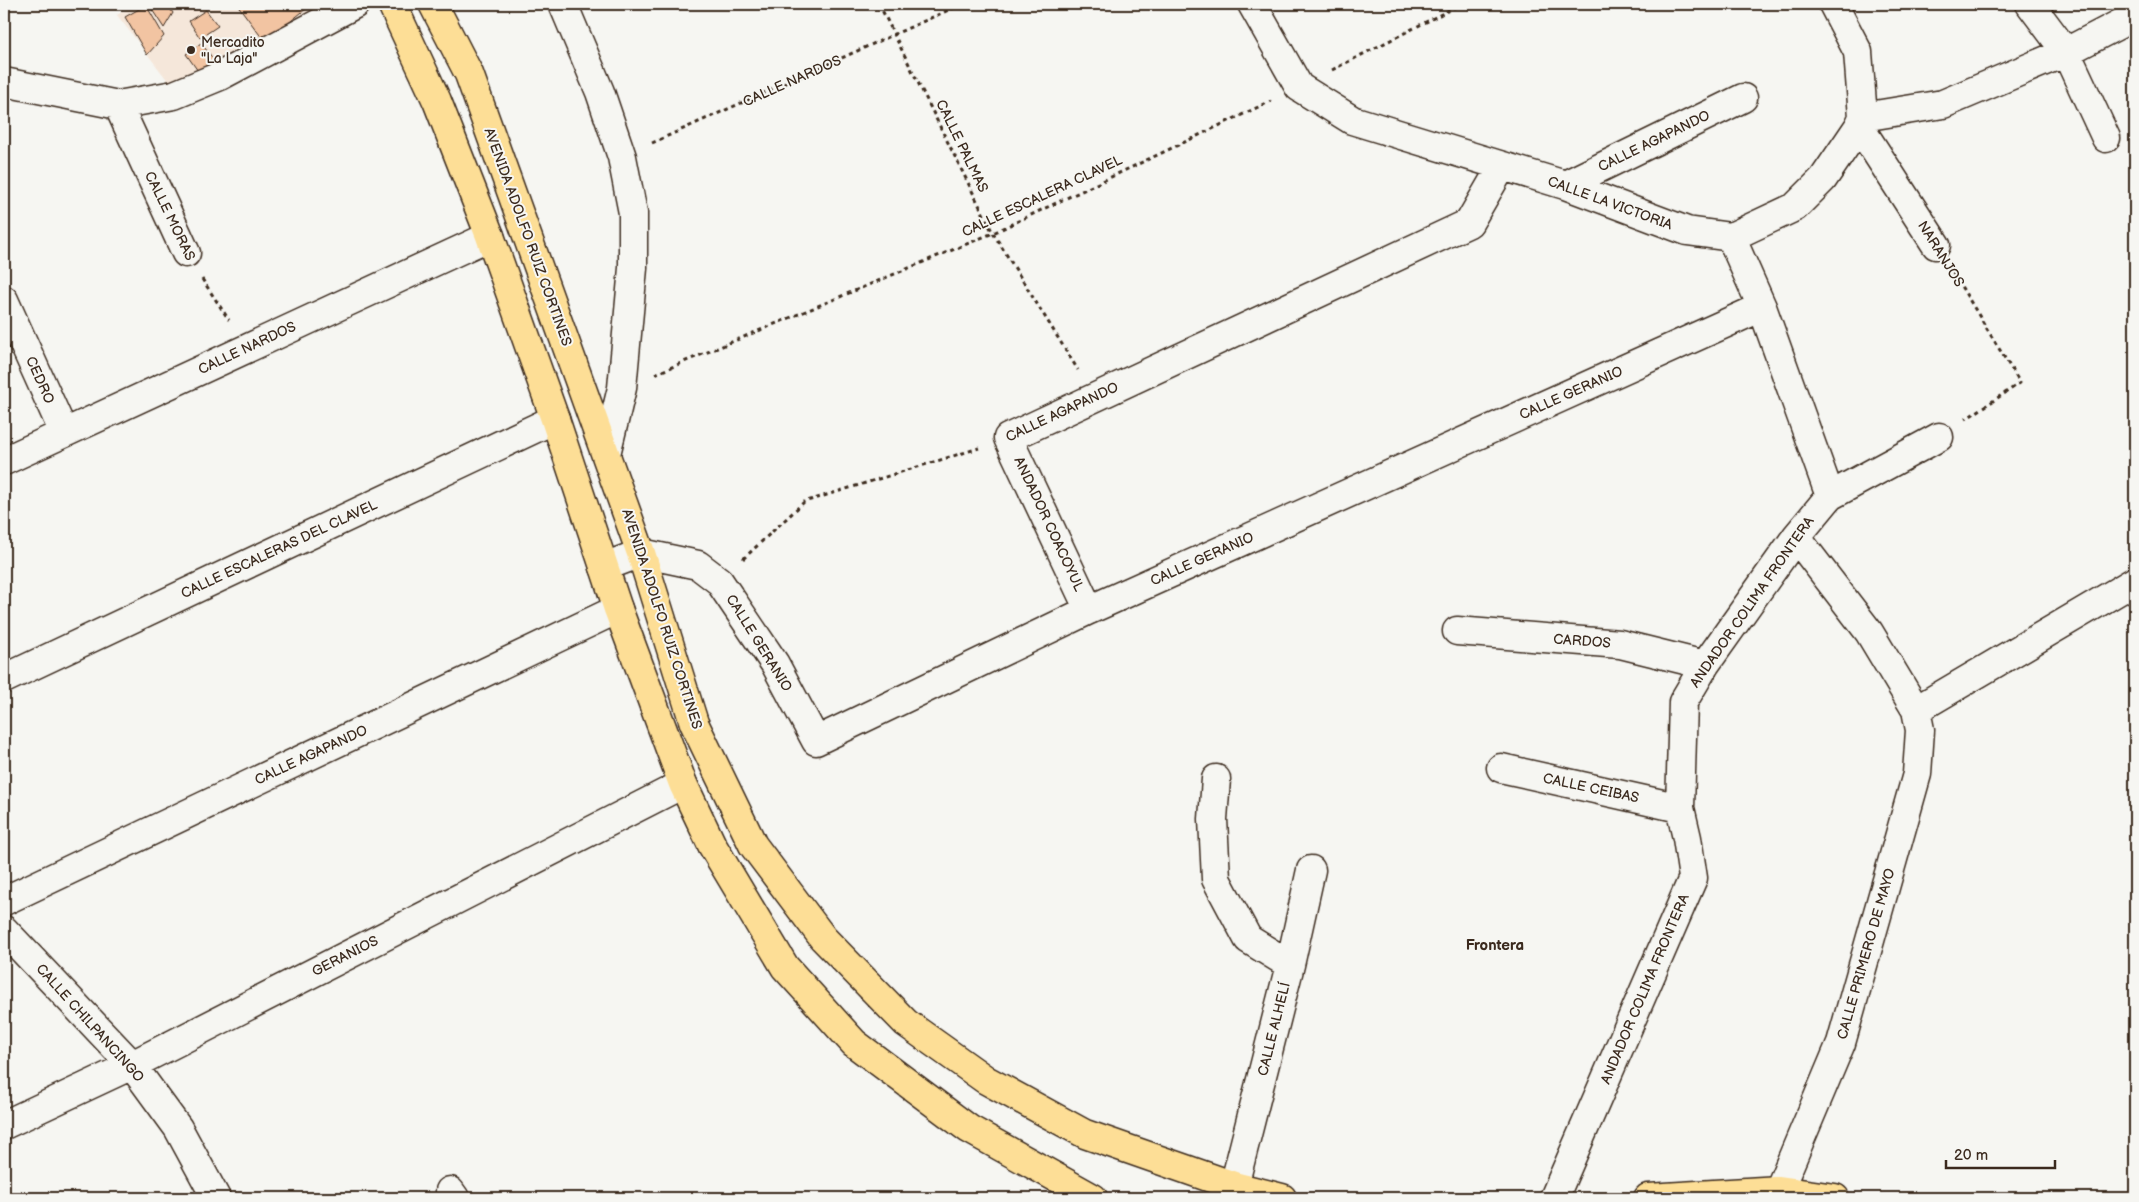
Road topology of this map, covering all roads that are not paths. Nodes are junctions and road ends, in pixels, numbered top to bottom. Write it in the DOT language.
graph roads {
  1 [pos="355,4"];
  2 [pos="392,4"];
  3 [pos="433,4"];
  4 [pos="563,4"];
  5 [pos="1252,4"];
  6 [pos="1833,4"];
  7 [pos="2030,4"];
  8 [pos="2135,16"];
  9 [pos="2066,52"];
  10 [pos="4,82"];
  11 [pos="1743,98"];
  12 [pos="118,105"];
  13 [pos="1861,122"];
  14 [pos="2106,138"];
  15 [pos="1502,166"];
  16 [pos="1565,185"];
  17 [pos="490,236"];
  18 [pos="1731,237"];
  19 [pos="1936,244"];
  20 [pos="186,254"];
  21 [pos="4,300"];
  22 [pos="1762,307"];
  23 [pos="554,419"];
  24 [pos="64,433"];
  25 [pos="1939,437"];
  26 [pos="1008,438"];
  27 [pos="606,454"];
  28 [pos="4,461"];
  29 [pos="1830,496"];
  30 [pos="1796,537"];
  31 [pos="641,552"];
  32 [pos="604,567"];
  33 [pos="2135,581"];
  34 [pos="618,608"];
  35 [pos="1089,610"];
  36 [pos="1457,631"];
  37 [pos="1705,665"];
  38 [pos="4,679"];
  39 [pos="1916,710"];
  40 [pos="1501,768"];
  41 [pos="1216,779"];
  42 [pos="683,784"];
  43 [pos="1680,808"];
  44 [pos="1311,870"];
  45 [pos="4,901"];
  46 [pos="4,930"];
  47 [pos="1290,966"];
  48 [pos="132,1065"];
  49 [pos="4,1125"];
  50 [pos="1234,1186"];
  51 [pos="1779,1190"];
  52 [pos="216,1198"];
  53 [pos="1093,1198"];
  54 [pos="1282,1198"];
  55 [pos="1554,1198"];
  56 [pos="1648,1198"];
  57 [pos="1835,1198"];
  1 -- 12 [label="street"];
  2 -- 17 [label="main road"];
  3 -- 27 [label="main road, AVENIDA ADOLFO RUIZ CORTINES"];
  4 -- 27 [label="street"];
  5 -- 15 [label="street, CALLE LA VICTORIA"];
  6 -- 13 [label="street"];
  7 -- 9 [label="street"];
  8 -- 9 [label="street"];
  9 -- 13 [label="street"];
  9 -- 14 [label="street"];
  10 -- 12 [label="street"];
  11 -- 16 [label="street, CALLE AGAPANDO"];
  12 -- 20 [label="street, CALLE MORAS"];
  13 -- 18 [label="street"];
  13 -- 19 [label="street, NARANJOS"];
  15 -- 16 [label="street, CALLE LA VICTORIA"];
  15 -- 26 [label="street, CALLE AGAPANDO"];
  16 -- 18 [label="street, CALLE LA VICTORIA"];
  17 -- 23 [label="main road"];
  17 -- 24 [label="street, CALLE NARDOS"];
  18 -- 22 [label="street"];
  21 -- 24 [label="street, CEDRO"];
  22 -- 29 [label="street"];
  22 -- 35 [label="street, CALLE GERANIO"];
  23 -- 32 [label="main road"];
  23 -- 38 [label="street, CALLE ESCALERAS DEL CLAVEL"];
  24 -- 28 [label="street, CALLE NARDOS"];
  25 -- 29 [label="street"];
  26 -- 35 [label="street, ANDADOR COACOYUL"];
  27 -- 31 [label="main road, AVENIDA ADOLFO RUIZ CORTINES"];
  29 -- 30 [label="street, ANDADOR COLIMA FRONTERA"];
  30 -- 37 [label="street, ANDADOR COLIMA FRONTERA"];
  30 -- 39 [label="street, CALLE PRIMERO DE MAYO"];
  31 -- 32 [label="street"];
  31 -- 35 [label="street, CALLE GERANIO"];
  31 -- 50 [label="main road, AVENIDA ADOLFO RUIZ CORTINES"];
  32 -- 34 [label="main road"];
  33 -- 39 [label="street"];
  34 -- 42 [label="main road"];
  34 -- 45 [label="street, CALLE AGAPANDO"];
  36 -- 37 [label="street, CARDOS"];
  37 -- 43 [label="street, ANDADOR COLIMA FRONTERA"];
  39 -- 51 [label="street, CALLE PRIMERO DE MAYO"];
  40 -- 43 [label="street, CALLE CEIBAS"];
  41 -- 47 [label="street"];
  42 -- 48 [label="street, GERANIOS"];
  42 -- 53 [label="main road"];
  43 -- 55 [label="street, ANDADOR COLIMA FRONTERA"];
  44 -- 47 [label="street, CALLE ALHELÍ"];
  46 -- 48 [label="street, CALLE CHILPANCINGO"];
  47 -- 50 [label="street, CALLE ALHELÍ"];
  48 -- 49 [label="street, GERANIOS"];
  48 -- 52 [label="street, CALLE CHILPANCINGO"];
  50 -- 54 [label="main road, AVENIDA ADOLFO RUIZ CORTINES"];
  51 -- 56 [label="main road"];
  51 -- 57 [label="main road"];
}
